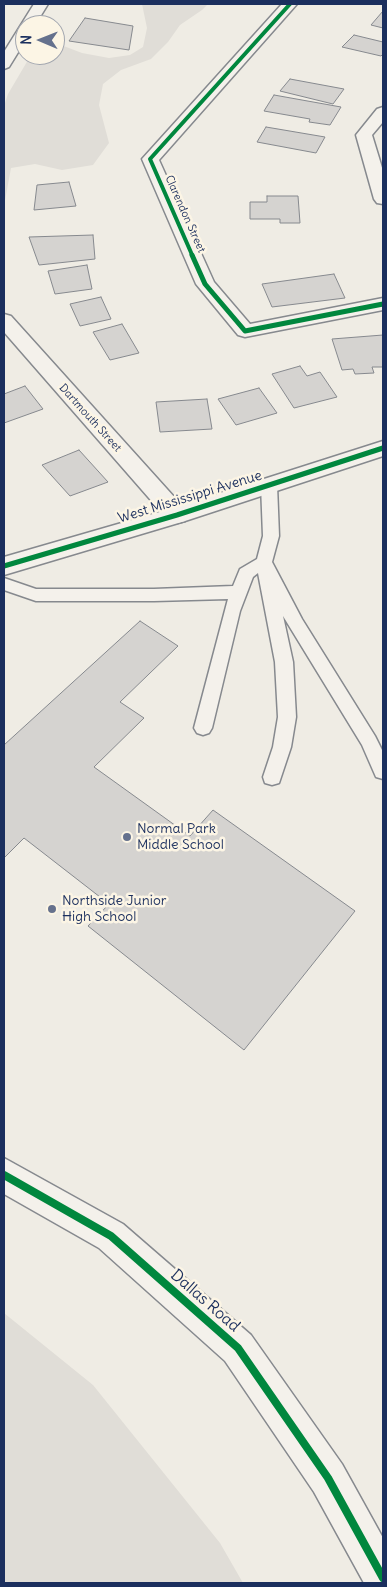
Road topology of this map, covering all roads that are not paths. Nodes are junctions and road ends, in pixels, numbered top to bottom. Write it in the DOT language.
graph roads {
  1 [pos="41,4"];
  2 [pos="290,4"];
  3 [pos="34,15"];
  4 [pos="15,46"];
  5 [pos="4,64"];
  6 [pos="383,112"];
  7 [pos="383,199"];
  8 [pos="383,304"];
  9 [pos="4,320"];
  10 [pos="383,448"];
  11 [pos="269,485"];
  12 [pos="177,515"];
  13 [pos="264,562"];
  14 [pos="4,566"];
  15 [pos="4,584"];
  16 [pos="239,592"];
  17 [pos="203,728"];
  18 [pos="383,771"];
  19 [pos="272,777"];
  20 [pos="4,1174"];
  21 [pos="383,1578"];
  1 -- 3 [label="street"];
  2 -- 8 [label="street, Clarendon Street"];
  4 -- 5 [label="street"];
  6 -- 7 [label="street"];
  9 -- 12 [label="street, Dartmouth Street"];
  10 -- 11 [label="street, West Mississippi Avenue"];
  11 -- 12 [label="street, West Mississippi Avenue"];
  11 -- 13 [label="lane"];
  12 -- 14 [label="street, West Mississippi Avenue"];
  13 -- 16 [label="lane"];
  13 -- 18 [label="lane"];
  13 -- 19 [label="lane"];
  15 -- 16 [label="lane"];
  16 -- 17 [label="lane"];
  20 -- 21 [label="street, Dallas Road"];
}
